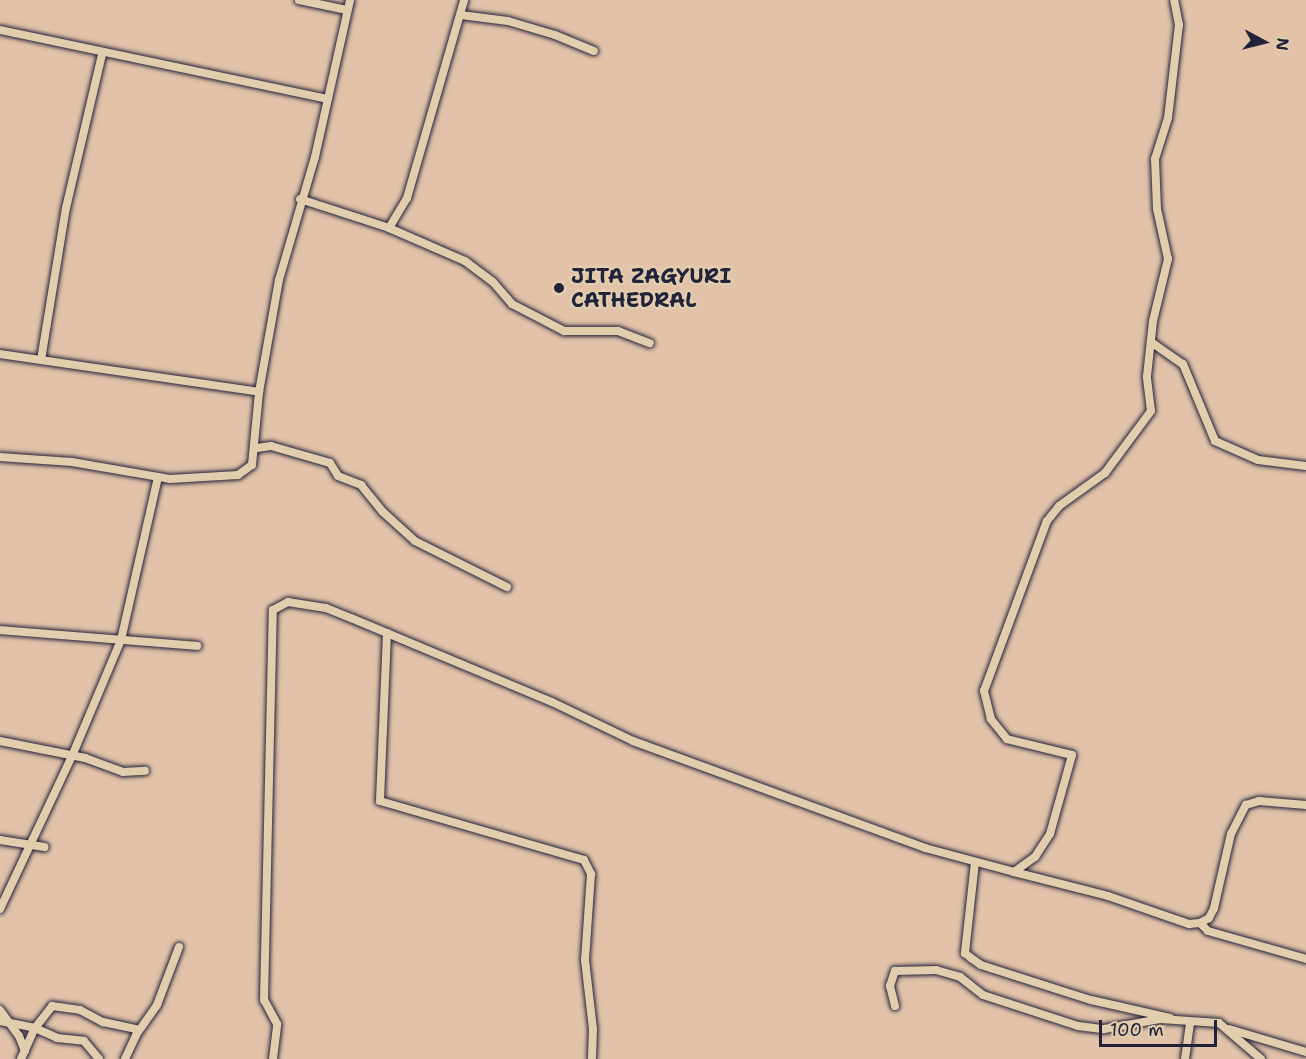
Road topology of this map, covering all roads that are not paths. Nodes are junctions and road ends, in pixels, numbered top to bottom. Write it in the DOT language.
graph roads {
  1 [pos="299,0"];
  2 [pos="350,0"];
  3 [pos="464,0"];
  4 [pos="1174,0"];
  5 [pos="347,10"];
  6 [pos="461,15"];
  7 [pos="0,30"];
  8 [pos="594,51"];
  9 [pos="102,54"];
  10 [pos="327,99"];
  11 [pos="300,199"];
  12 [pos="389,228"];
  13 [pos="1151,342"];
  14 [pos="650,343"];
  15 [pos="0,354"];
  16 [pos="41,360"];
  17 [pos="260,392"];
  18 [pos="257,448"];
  19 [pos="0,457"];
  20 [pos="1306,466"];
  21 [pos="158,477"];
  22 [pos="507,587"];
  23 [pos="0,630"];
  24 [pos="387,633"];
  25 [pos="121,640"];
  26 [pos="197,646"];
  27 [pos="0,741"];
  28 [pos="72,756"];
  29 [pos="145,771"];
  30 [pos="1306,805"];
  31 [pos="0,840"];
  32 [pos="30,846"];
  33 [pos="44,847"];
  34 [pos="975,862"];
  35 [pos="1014,872"];
  36 [pos="0,909"];
  37 [pos="1200,923"];
  38 [pos="179,946"];
  39 [pos="1306,959"];
  40 [pos="895,1006"];
  41 [pos="0,1010"];
  42 [pos="1176,1020"];
  43 [pos="4,1021"];
  44 [pos="1190,1022"];
  45 [pos="35,1028"];
  46 [pos="1226,1028"];
  47 [pos="135,1029"];
  48 [pos="1306,1052"];
  49 [pos="23,1055"];
  50 [pos="99,1059"];
  51 [pos="125,1059"];
  52 [pos="273,1059"];
  53 [pos="592,1059"];
  54 [pos="1185,1059"];
  55 [pos="1261,1059"];
  1 -- 5 [label="street"];
  2 -- 5 [label="street"];
  3 -- 6 [label="street"];
  4 -- 13 [label="street"];
  5 -- 10 [label="street"];
  6 -- 8 [label="street"];
  6 -- 12 [label="street"];
  7 -- 9 [label="street"];
  9 -- 10 [label="street"];
  9 -- 16 [label="street"];
  10 -- 11 [label="street"];
  11 -- 12 [label="street"];
  11 -- 17 [label="street"];
  12 -- 14 [label="street"];
  13 -- 20 [label="street"];
  13 -- 35 [label="street"];
  15 -- 16 [label="street"];
  16 -- 17 [label="street"];
  17 -- 18 [label="street"];
  18 -- 21 [label="street"];
  18 -- 22 [label="street"];
  19 -- 21 [label="street"];
  21 -- 25 [label="street"];
  23 -- 25 [label="street"];
  24 -- 34 [label="street"];
  24 -- 52 [label="street"];
  24 -- 53 [label="street"];
  25 -- 26 [label="street"];
  25 -- 28 [label="street"];
  27 -- 28 [label="street"];
  28 -- 29 [label="street"];
  28 -- 32 [label="street"];
  30 -- 37 [label="street"];
  31 -- 32 [label="street"];
  32 -- 33 [label="street"];
  32 -- 36 [label="street"];
  34 -- 35 [label="street"];
  34 -- 42 [label="street"];
  35 -- 37 [label="street"];
  37 -- 39 [label="street"];
  38 -- 51 [label="street"];
  40 -- 42 [label="street"];
  41 -- 43 [label="street"];
  42 -- 44 [label="street"];
  43 -- 45 [label="street"];
  43 -- 49 [label="street"];
  44 -- 46 [label="street"];
  44 -- 54 [label="street"];
  45 -- 47 [label="street"];
  45 -- 49 [label="street"];
  45 -- 50 [label="street"];
  46 -- 48 [label="street"];
  46 -- 55 [label="street"];
}
